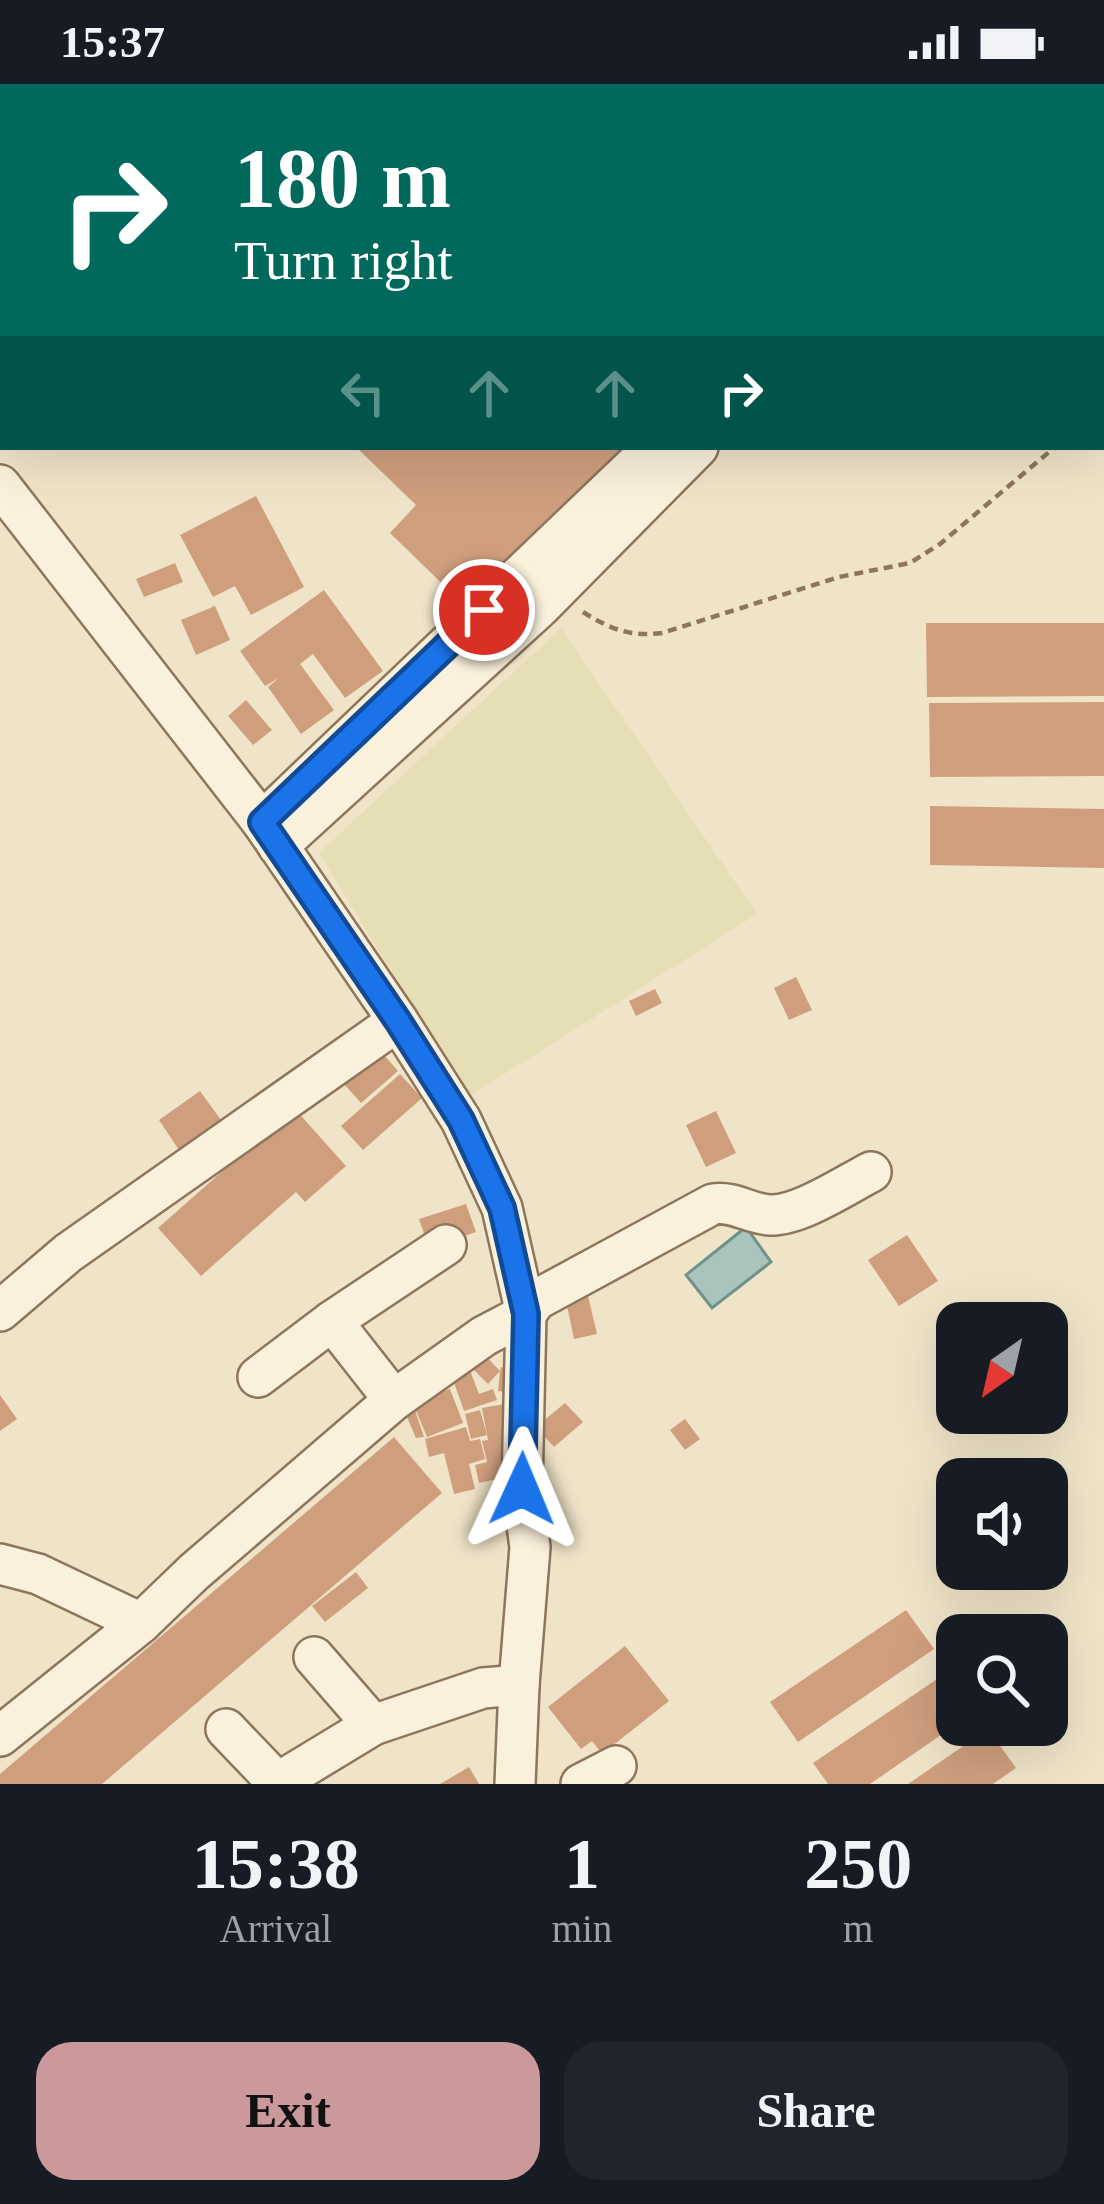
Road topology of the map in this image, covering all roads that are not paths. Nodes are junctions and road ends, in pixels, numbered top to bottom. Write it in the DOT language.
graph roads {
  1 [pos="651,450"];
  2 [pos="695,450"];
  3 [pos="0,485"];
  4 [pos="270,834"];
  5 [pos="398,1021"];
  6 [pos="871,1172"];
  7 [pos="446,1245"];
  8 [pos="0,1311"];
  9 [pos="526,1314"];
  10 [pos="332,1322"];
  11 [pos="258,1377"];
  12 [pos="394,1400"];
  13 [pos="0,1564"];
  14 [pos="141,1622"];
  15 [pos="314,1657"];
  16 [pos="518,1685"];
  17 [pos="373,1725"];
  18 [pos="226,1729"];
  19 [pos="0,1736"];
  20 [pos="616,1766"];
  21 [pos="515,1784"];
  22 [pos="580,1784"];
  1 -- 4 [label="street"];
  2 -- 4 [label="street"];
  3 -- 4 [label="street"];
  4 -- 5 [label="street"];
  5 -- 8 [label="street"];
  5 -- 9 [label="street"];
  6 -- 9 [label="street"];
  7 -- 10 [label="street"];
  9 -- 12 [label="street"];
  9 -- 16 [label="street"];
  10 -- 11 [label="street"];
  10 -- 12 [label="street"];
  12 -- 14 [label="street"];
  13 -- 14 [label="street"];
  14 -- 19 [label="street"];
  15 -- 17 [label="street"];
  16 -- 17 [label="street"];
  16 -- 21 [label="street"];
  17 -- 18 [label="street"];
  20 -- 22 [label="street"];
}
